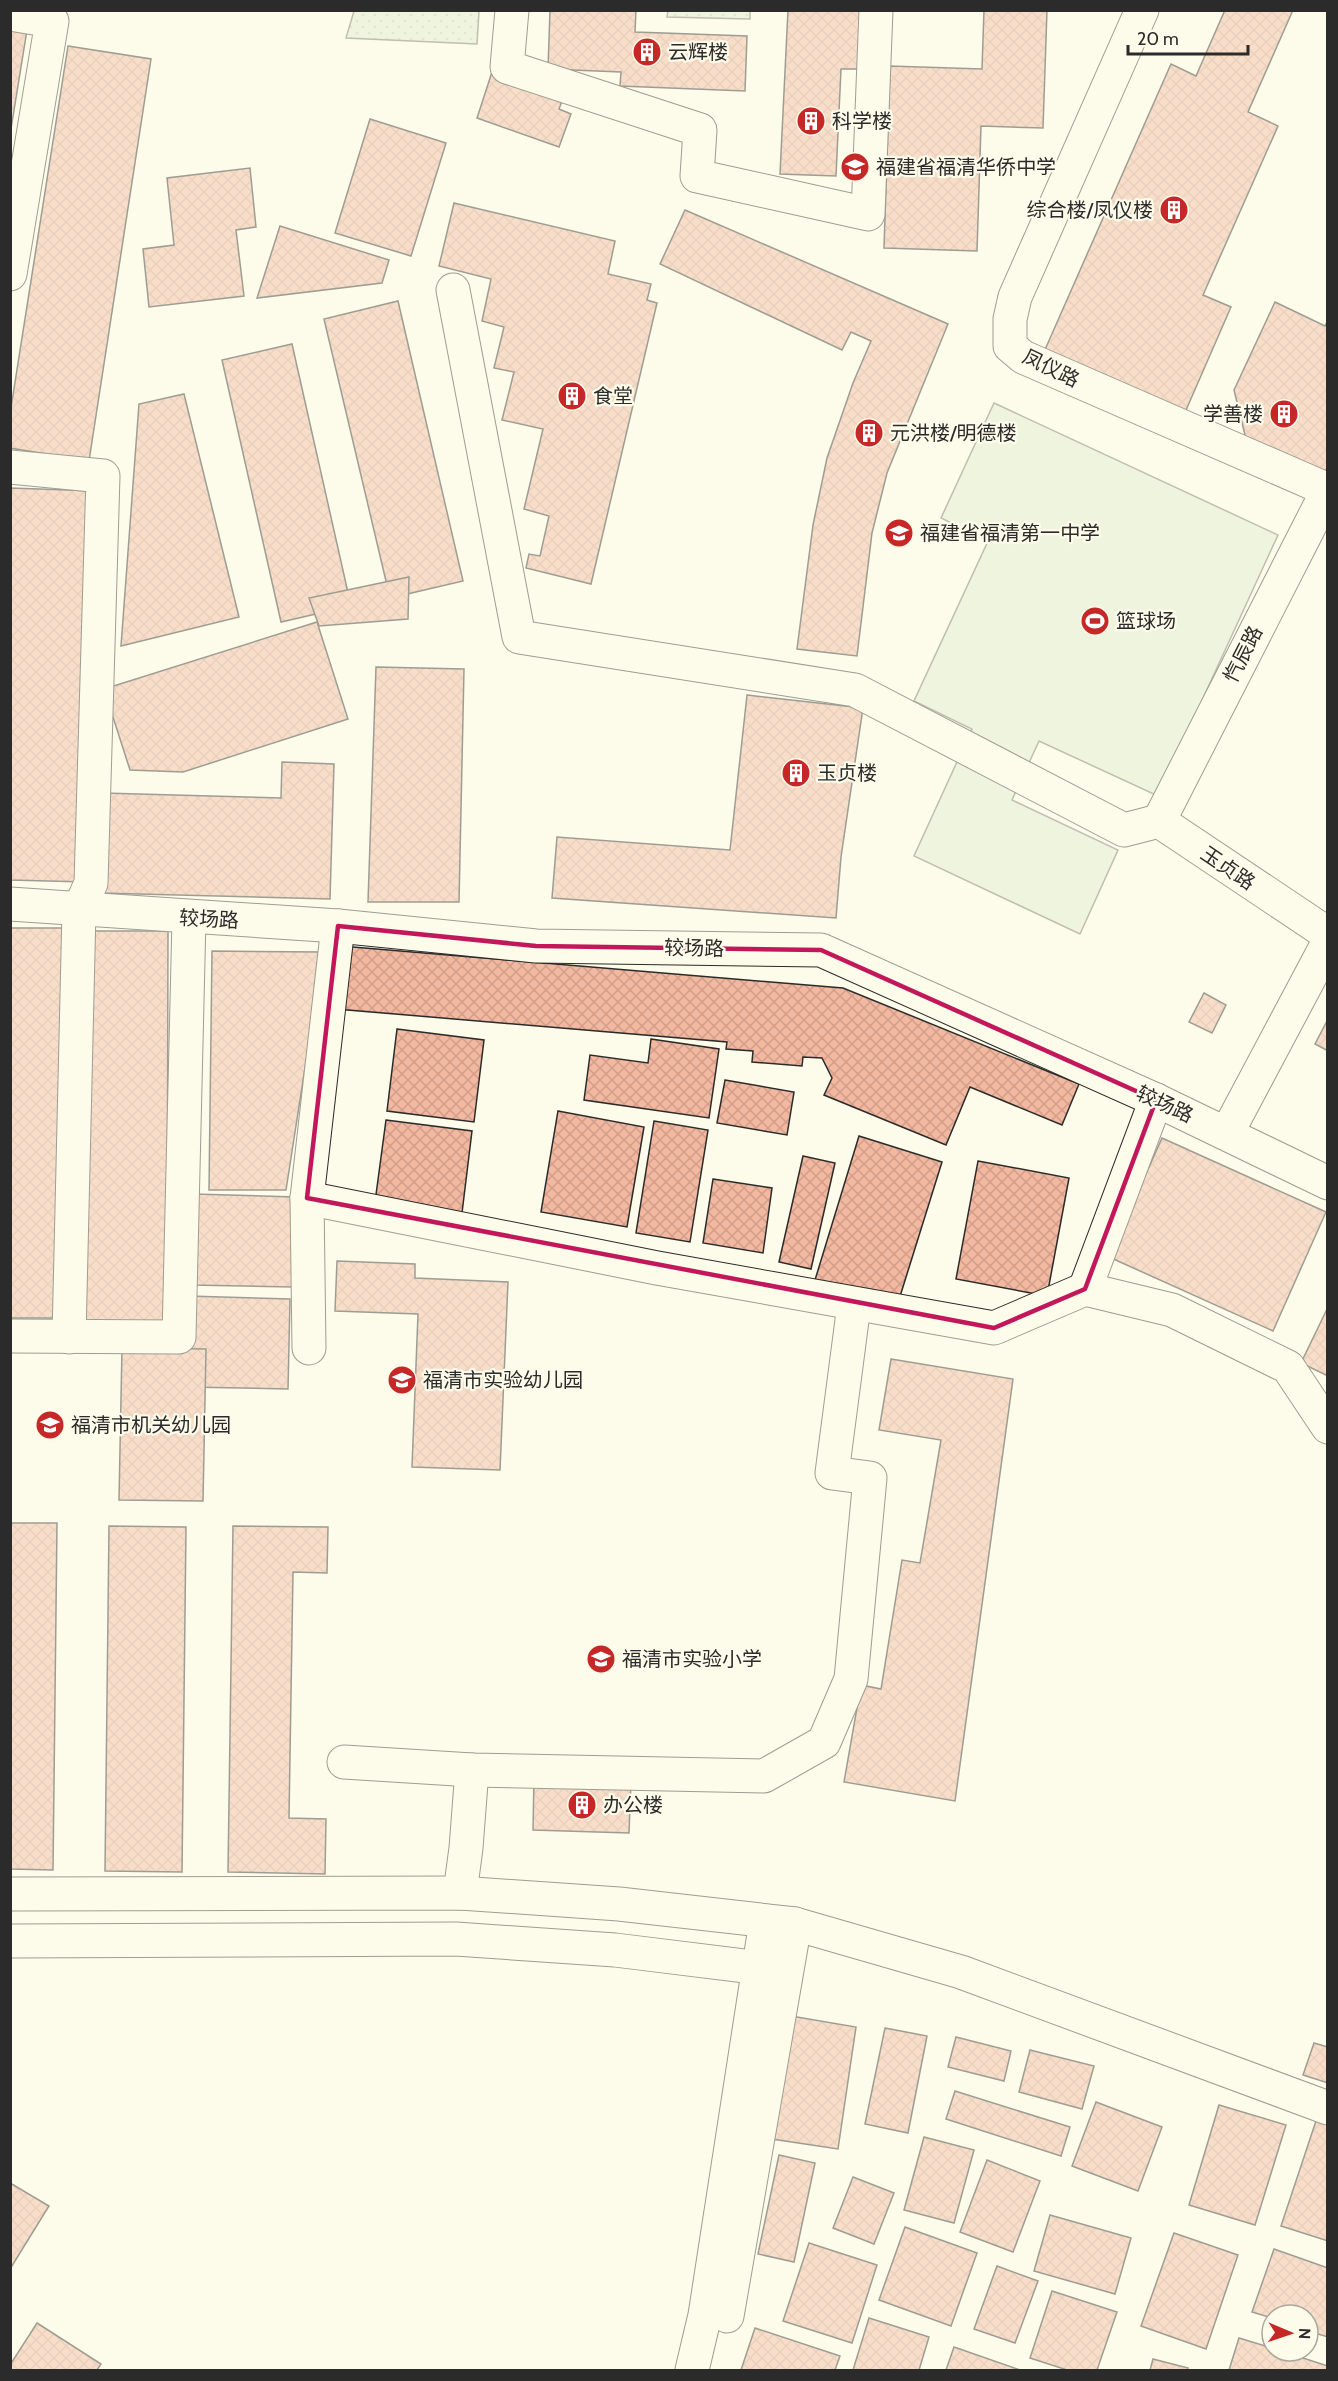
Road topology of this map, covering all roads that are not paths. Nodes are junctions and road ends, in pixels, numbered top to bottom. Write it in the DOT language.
graph roads {
  1 [pos="512,10"];
  2 [pos="876,10"];
  3 [pos="1142,10"];
  4 [pos="10,14"];
  5 [pos="10,274"];
  6 [pos="453,290"];
  7 [pos="10,467"];
  8 [pos="1327,490"];
  9 [pos="1159,821"];
  10 [pos="10,904"];
  11 [pos="79,910"];
  12 [pos="189,918"];
  13 [pos="338,926"];
  14 [pos="1328,934"];
  15 [pos="1328,943"];
  16 [pos="1156,1100"];
  17 [pos="1227,1133"];
  18 [pos="1328,1183"];
  19 [pos="307,1198"];
  20 [pos="1085,1289"];
  21 [pos="854,1305"];
  22 [pos="10,1336"];
  23 [pos="69,1337"];
  24 [pos="309,1348"];
  25 [pos="1328,1427"];
  26 [pos="344,1762"];
  27 [pos="472,1770"];
  28 [pos="460,1893"];
  29 [pos="10,1894"];
  30 [pos="780,1923"];
  31 [pos="10,1941"];
  32 [pos="772,1970"];
  33 [pos="1328,2108"];
  34 [pos="692,2370"];
  35 [pos="716,2370"];
  1 -- 2 [label="street"];
  3 -- 8 [label="street, 凤仪路"];
  4 -- 5 [label="street"];
  6 -- 9 [label="street"];
  7 -- 11 [label="street"];
  8 -- 9 [label="street, 忾辰路"];
  9 -- 14 [label="street, 玉贞路"];
  10 -- 11 [label="street, 较场路"];
  11 -- 12 [label="street, 较场路"];
  11 -- 23 [label="street"];
  12 -- 13 [label="street, 较场路"];
  12 -- 23 [label="street"];
  13 -- 16 [label="street, 较场路"];
  13 -- 19 [label="street"];
  15 -- 17 [label="street"];
  16 -- 17 [label="street, 较场路"];
  16 -- 20 [label="street"];
  17 -- 18 [label="street, 较场路"];
  19 -- 21 [label="street"];
  19 -- 24 [label="street"];
  20 -- 21 [label="street"];
  20 -- 25 [label="street"];
  21 -- 27 [label="street"];
  22 -- 23 [label="street"];
  26 -- 27 [label="street"];
  27 -- 28 [label="street"];
  28 -- 29 [label="street"];
  28 -- 30 [label="street"];
  30 -- 32 [label="street"];
  30 -- 33 [label="street"];
  31 -- 32 [label="street"];
  32 -- 34 [label="street"];
  32 -- 35 [label="street"];
}
